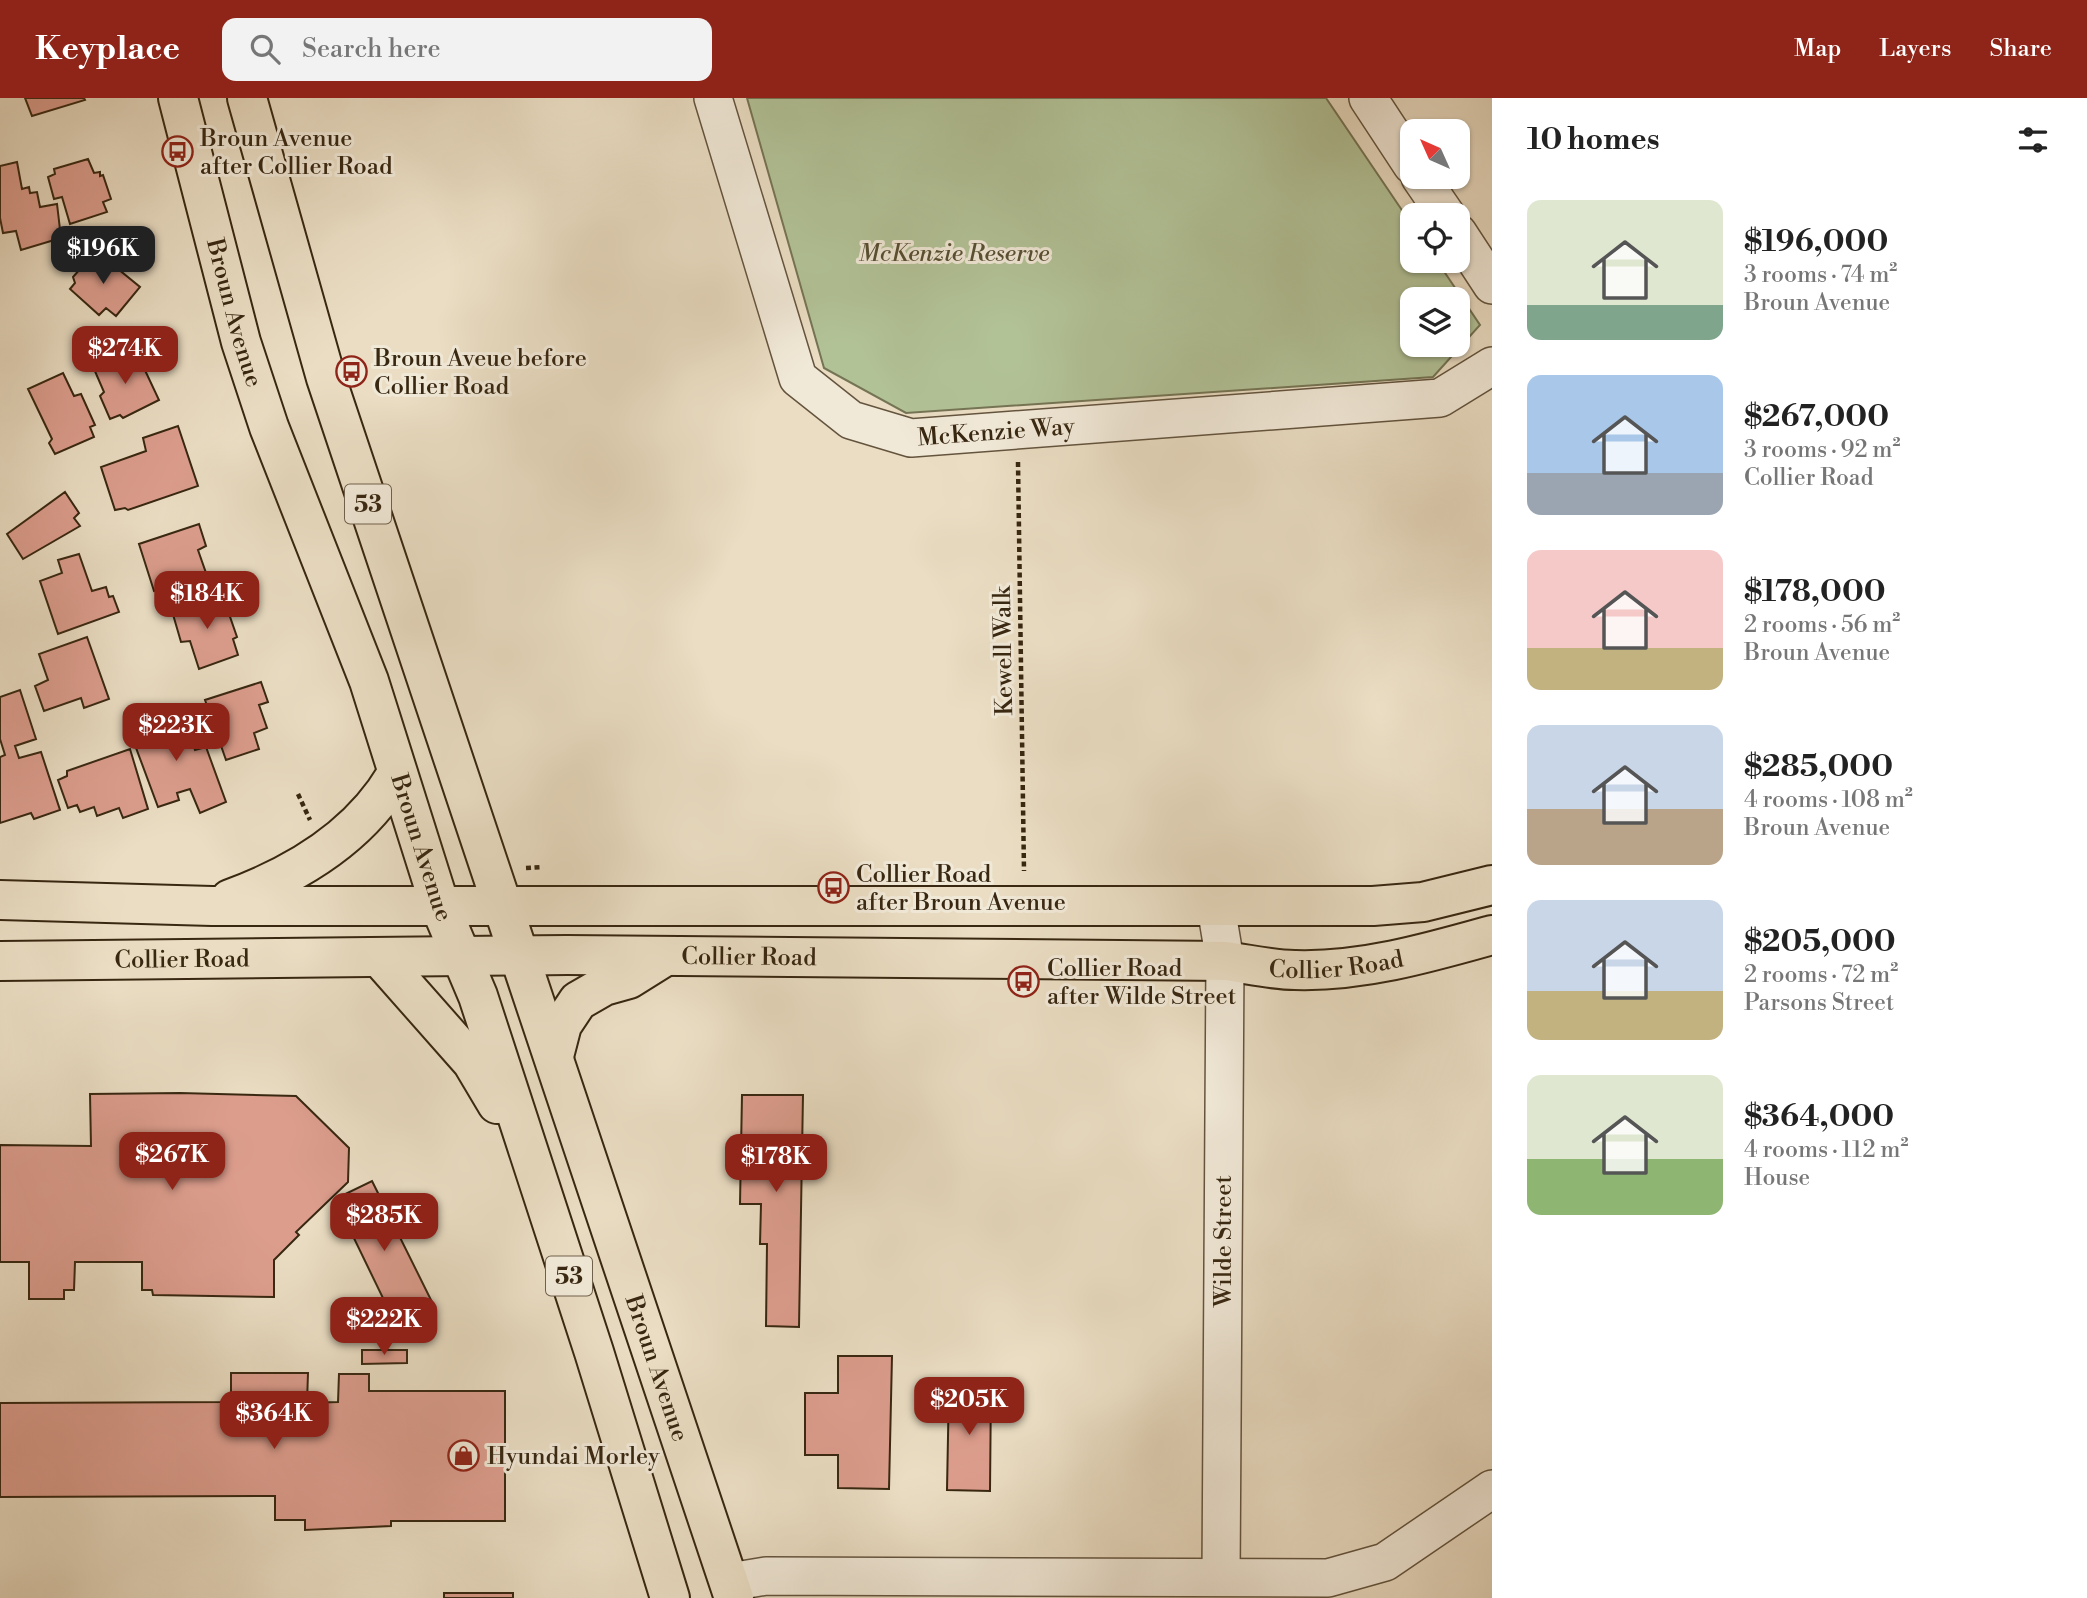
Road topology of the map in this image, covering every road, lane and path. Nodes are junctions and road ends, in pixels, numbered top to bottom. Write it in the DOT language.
graph roads {
  1 [pos="178,98"];
  2 [pos="247,98"];
  3 [pos="713,98"];
  4 [pos="1368,98"];
  5 [pos="1400,147"];
  6 [pos="1470,251"];
  7 [pos="1492,285"];
  8 [pos="1492,366"];
  9 [pos="1018,430"];
  10 [pos="396,775"];
  11 [pos="1024,871"];
  12 [pos="1492,885"];
  13 [pos="0,900"];
  14 [pos="502,905"];
  15 [pos="212,906"];
  16 [pos="440,906"];
  17 [pos="1216,907"];
  18 [pos="1492,935"];
  19 [pos="461,956"];
  20 [pos="517,956"];
  21 [pos="666,956"];
  22 [pos="381,959"];
  23 [pos="0,961"];
  24 [pos="1226,961"];
  25 [pos="554,1056"];
  26 [pos="532,1163"];
  27 [pos="1492,1489"];
  28 [pos="1221,1576"];
  29 [pos="1297,1588"];
  30 [pos="732,1590"];
  31 [pos="670,1598"];
  1 -- 10 [label="main road, Broun Avenue / 53"];
  2 -- 14 [label="main road, Broun Avenue / 53"];
  3 -- 9 [label="street, McKenzie Way"];
  4 -- 5 [label="street"];
  6 -- 7 [label="street"];
  8 -- 9 [label="street, McKenzie Way"];
  9 -- 11 [label="path, Kewell Walk"];
  10 -- 15 [label="main road"];
  10 -- 16 [label="main road, Broun Avenue / 53"];
  12 -- 17 [label="main road, Collier Road"];
  13 -- 15 [label="main road, Collier Road"];
  14 -- 16 [label="main road, Collier Road"];
  14 -- 17 [label="main road, Collier Road"];
  14 -- 20 [label="main road, Broun Avenue / 53"];
  15 -- 16 [label="main road, Collier Road"];
  16 -- 19 [label="main road, Broun Avenue / 53"];
  17 -- 24 [label="street, Wilde Street"];
  18 -- 24 [label="main road, Collier Road"];
  19 -- 20 [label="main road, Collier Road"];
  19 -- 22 [label="main road, Collier Road"];
  19 -- 26 [label="main road, Broun Avenue / 53"];
  20 -- 21 [label="main road, Collier Road"];
  20 -- 25 [label="main road, Broun Avenue / 53"];
  21 -- 24 [label="main road, Collier Road"];
  21 -- 25 [label="main road"];
  22 -- 23 [label="main road, Collier Road"];
  22 -- 26 [label="main road"];
  24 -- 28 [label="street, Wilde Street"];
  25 -- 30 [label="main road, Broun Avenue / 53"];
  26 -- 31 [label="main road, Broun Avenue / 53"];
  27 -- 29 [label="street"];
  28 -- 29 [label="street"];
  28 -- 30 [label="street"];
}
